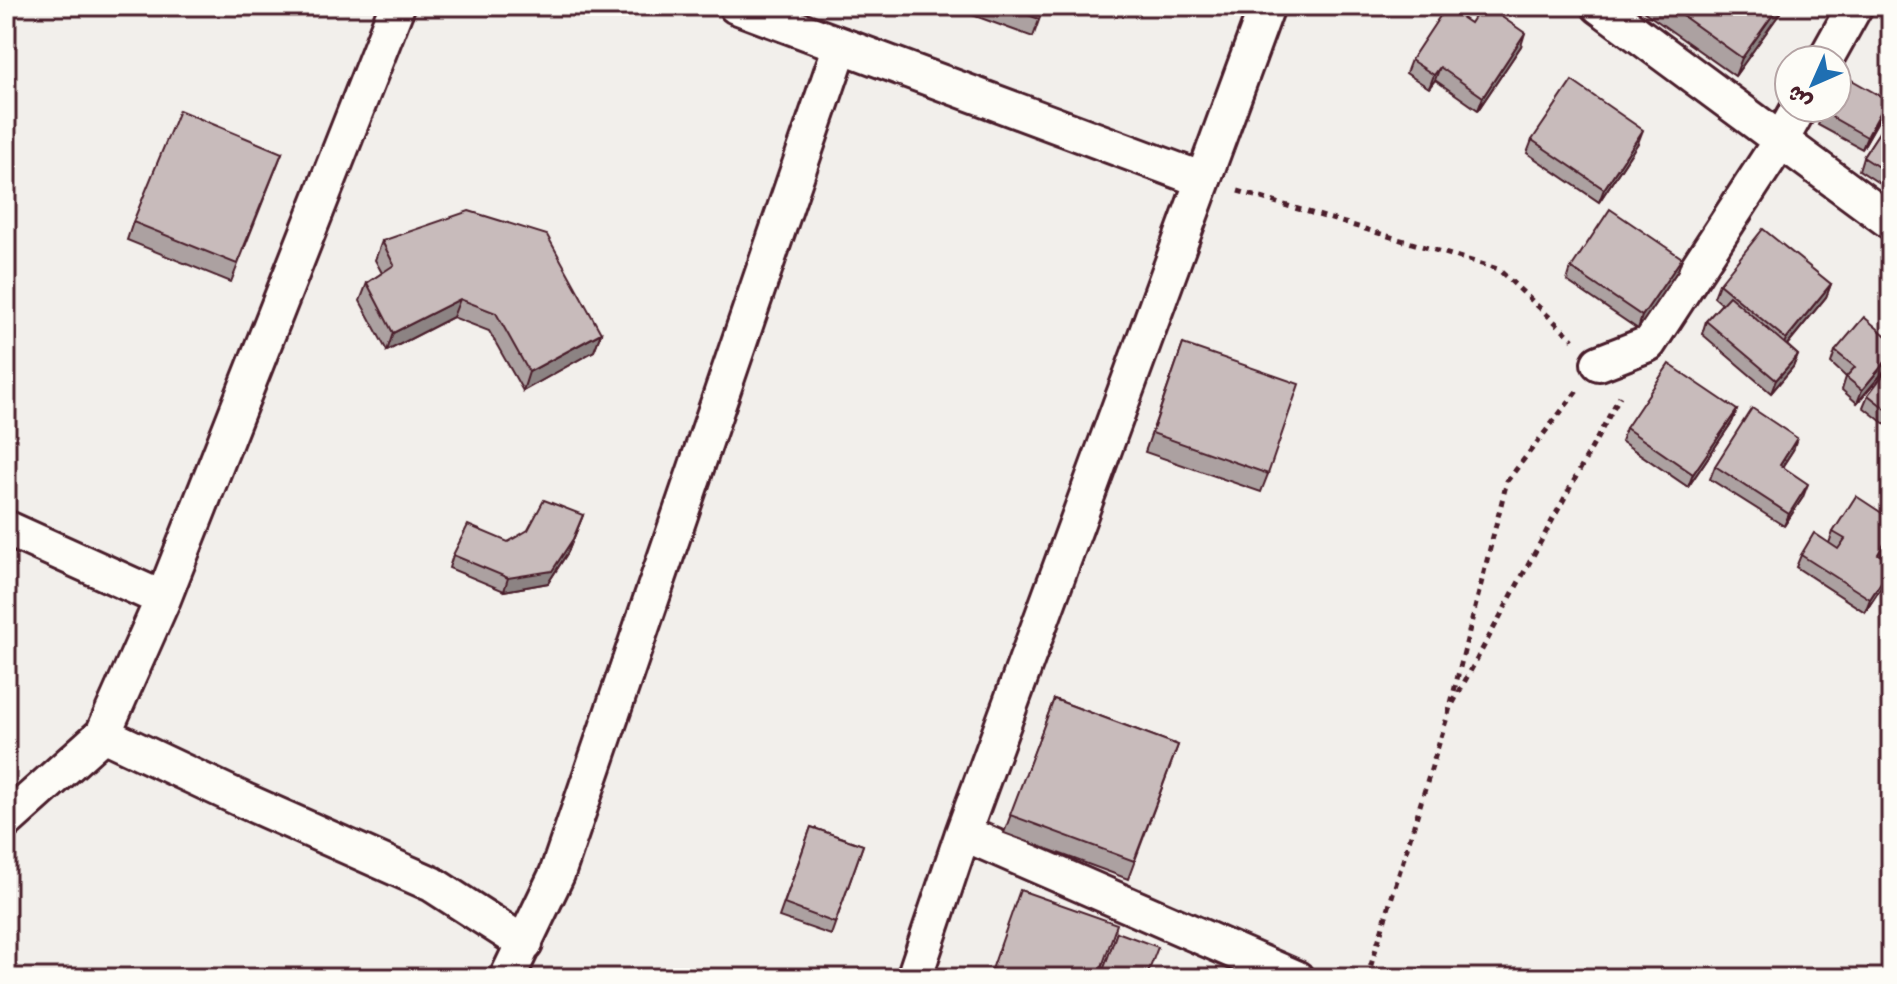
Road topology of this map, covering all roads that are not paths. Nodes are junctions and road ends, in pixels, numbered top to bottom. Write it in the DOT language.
graph roads {
  1 [pos="397,6"];
  2 [pos="736,6"];
  3 [pos="1267,6"];
  4 [pos="1599,6"];
  5 [pos="1855,6"];
  6 [pos="1834,44"];
  7 [pos="841,45"];
  8 [pos="1790,124"];
  9 [pos="1781,140"];
  10 [pos="1203,180"];
  11 [pos="1891,222"];
  12 [pos="1599,363"];
  13 [pos="6,528"];
  14 [pos="163,599"];
  15 [pos="103,734"];
  16 [pos="6,821"];
  17 [pos="963,833"];
  18 [pos="525,944"];
  19 [pos="507,978"];
  20 [pos="914,978"];
  21 [pos="1296,978"];
  1 -- 14 [label="street"];
  2 -- 7 [label="street"];
  3 -- 10 [label="street"];
  4 -- 9 [label="street"];
  5 -- 6 [label="street"];
  7 -- 10 [label="street"];
  7 -- 18 [label="street"];
  8 -- 9 [label="street"];
  9 -- 11 [label="street"];
  9 -- 12 [label="street"];
  10 -- 17 [label="street"];
  13 -- 14 [label="street"];
  14 -- 15 [label="street"];
  15 -- 16 [label="street"];
  15 -- 18 [label="street"];
  17 -- 20 [label="street"];
  17 -- 21 [label="street"];
  18 -- 19 [label="street"];
}
